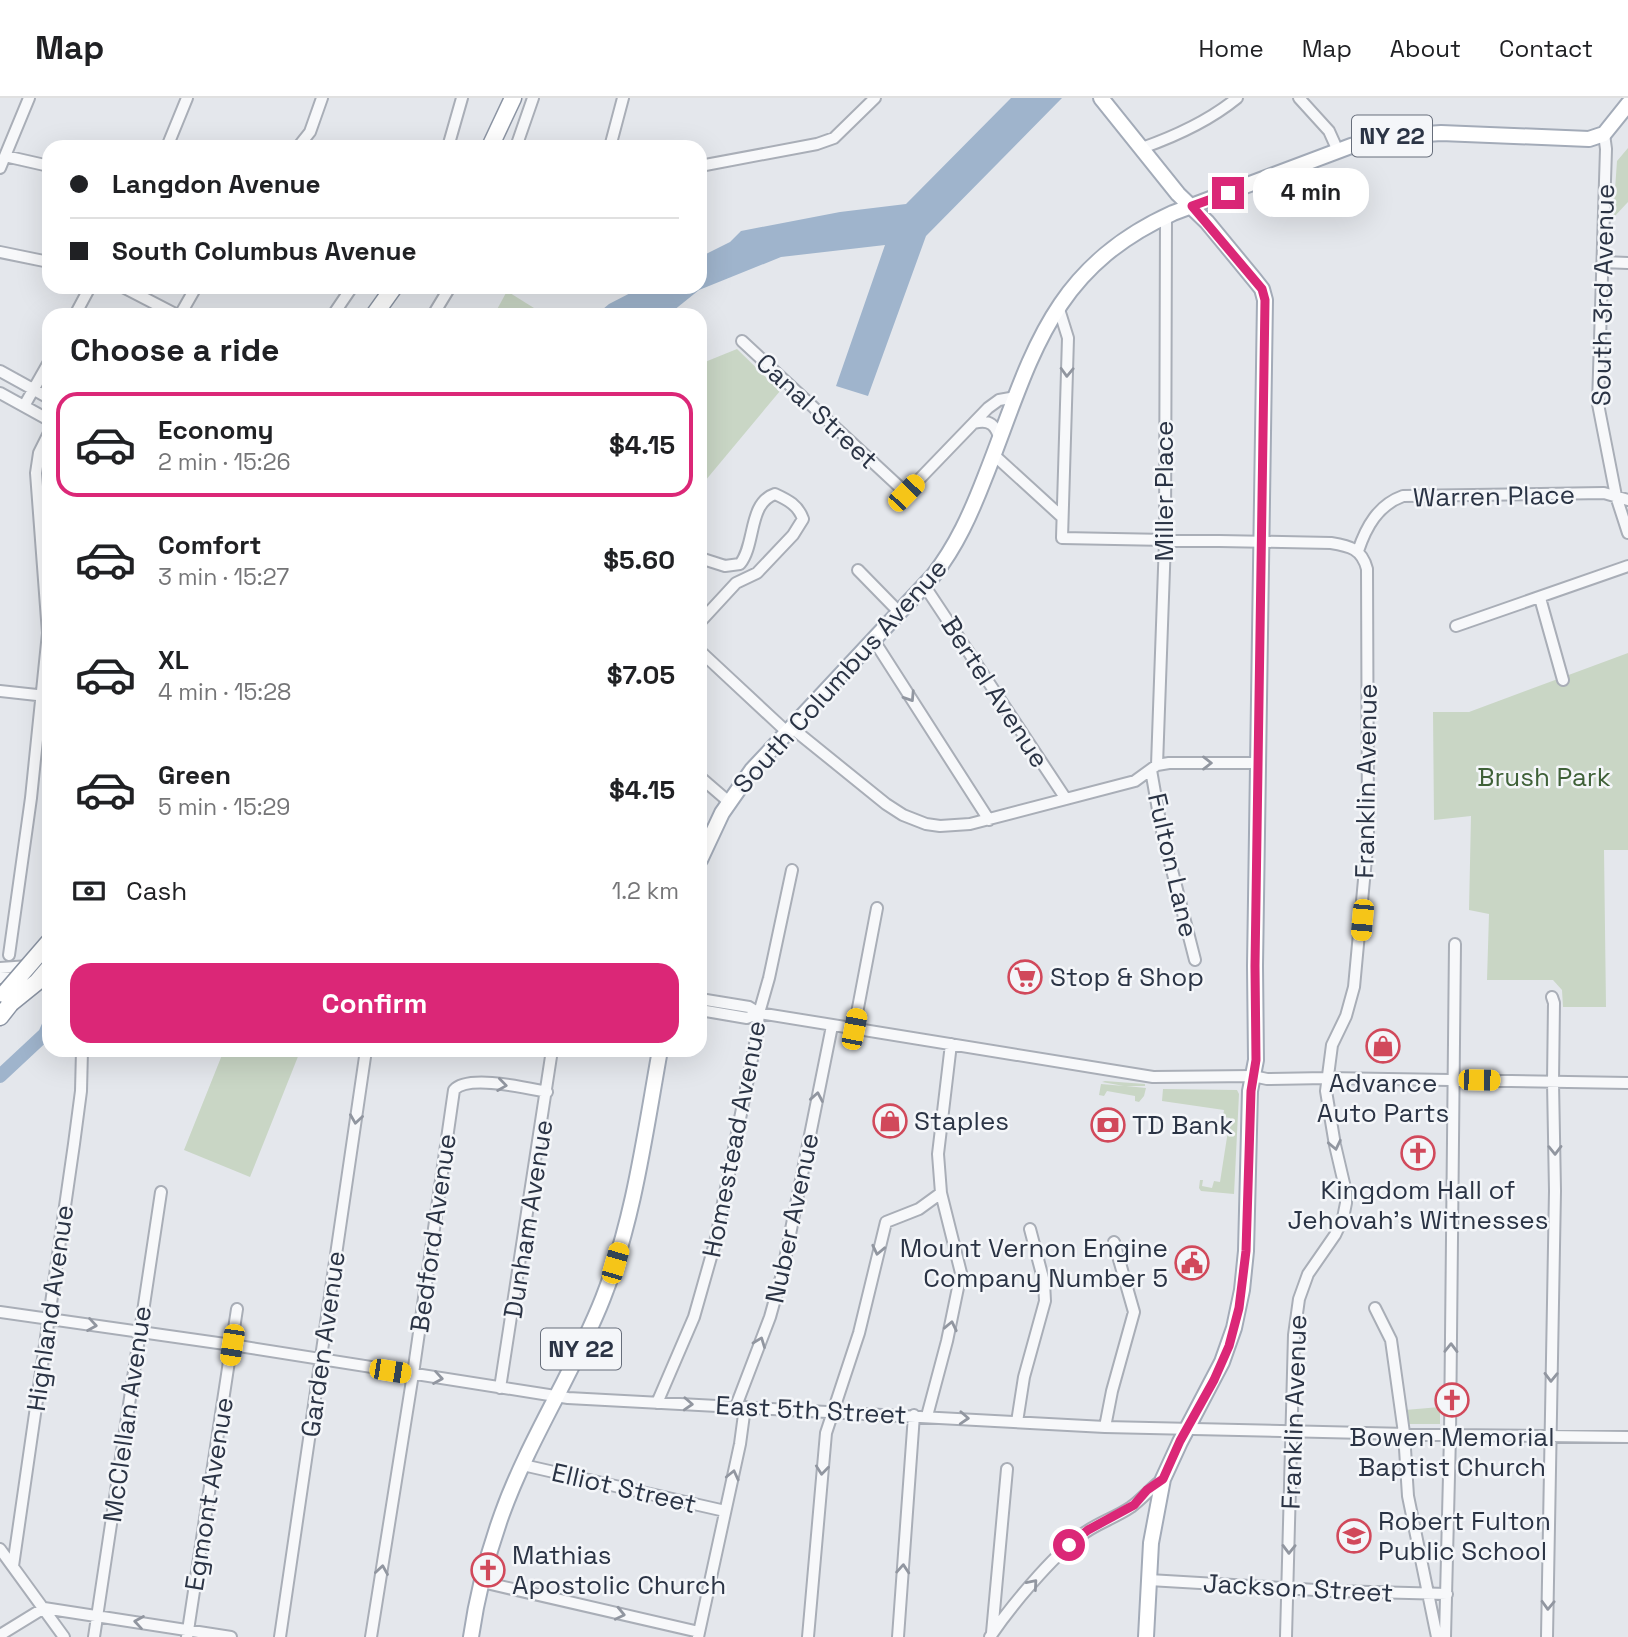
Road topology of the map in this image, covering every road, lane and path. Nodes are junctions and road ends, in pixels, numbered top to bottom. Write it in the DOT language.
graph roads {
  1 [pos="29,98"];
  2 [pos="187,98"];
  3 [pos="323,98"];
  4 [pos="462,98"];
  5 [pos="533,98"];
  6 [pos="623,98"];
  7 [pos="875,98"];
  8 [pos="1101,98"];
  9 [pos="1110,98"];
  10 [pos="1237,98"];
  11 [pos="1299,98"];
  12 [pos="506,101"];
  13 [pos="1628,104"];
  14 [pos="1604,134"];
  15 [pos="170,140"];
  16 [pos="304,140"];
  17 [pos="450,140"];
  18 [pos="483,140"];
  19 [pos="492,140"];
  20 [pos="518,140"];
  21 [pos="612,140"];
  22 [pos="1146,147"];
  23 [pos="1338,151"];
  24 [pos="5,156"];
  25 [pos="42,164"];
  26 [pos="707,165"];
  27 [pos="0,168"];
  28 [pos="1192,206"];
  29 [pos="1166,216"];
  30 [pos="0,253"];
  31 [pos="42,261"];
  32 [pos="1603,261"];
  33 [pos="1628,263"];
  34 [pos="137,294"];
  35 [pos="1058,306"];
  36 [pos="164,308"];
  37 [pos="742,341"];
  38 [pos="0,371"];
  39 [pos="42,375"];
  40 [pos="34,389"];
  41 [pos="0,393"];
  42 [pos="42,394"];
  43 [pos="1016,397"];
  44 [pos="24,406"];
  45 [pos="42,416"];
  46 [pos="974,423"];
  47 [pos="1000,440"];
  48 [pos="42,447"];
  49 [pos="994,456"];
  50 [pos="1616,496"];
  51 [pos="1628,500"];
  52 [pos="1062,517"];
  53 [pos="1628,533"];
  54 [pos="1164,541"];
  55 [pos="1261,543"];
  56 [pos="1358,551"];
  57 [pos="42,553"];
  58 [pos="707,560"];
  59 [pos="1628,566"];
  60 [pos="858,570"];
  61 [pos="924,585"];
  62 [pos="1540,598"];
  63 [pos="899,612"];
  64 [pos="707,614"];
  65 [pos="1456,626"];
  66 [pos="873,639"];
  67 [pos="707,658"];
  68 [pos="1563,680"];
  69 [pos="0,691"];
  70 [pos="42,696"];
  71 [pos="42,718"];
  72 [pos="790,730"];
  73 [pos="1258,763"];
  74 [pos="1154,768"];
  75 [pos="707,783"];
  76 [pos="1066,799"];
  77 [pos="729,802"];
  78 [pos="989,820"];
  79 [pos="707,835"];
  80 [pos="792,870"];
  81 [pos="877,908"];
  82 [pos="1455,944"];
  83 [pos="42,951"];
  84 [pos="9,955"];
  85 [pos="1195,960"];
  86 [pos="42,965"];
  87 [pos="42,967"];
  88 [pos="0,968"];
  89 [pos="42,976"];
  90 [pos="42,976"];
  91 [pos="0,978"];
  92 [pos="1552,997"];
  93 [pos="5,999"];
  94 [pos="707,1000"];
  95 [pos="707,1011"];
  96 [pos="759,1013"];
  97 [pos="0,1017"];
  98 [pos="832,1026"];
  99 [pos="854,1029"];
  100 [pos="951,1044"];
  101 [pos="82,1057"];
  102 [pos="365,1057"];
  103 [pos="551,1057"];
  104 [pos="659,1057"];
  105 [pos="1253,1076"];
  106 [pos="1327,1077"];
  107 [pos="1454,1080"];
  108 [pos="1553,1082"];
  109 [pos="1628,1083"];
  110 [pos="547,1092"];
  111 [pos="161,1192"];
  112 [pos="941,1193"];
  113 [pos="1030,1229"];
  114 [pos="1114,1242"];
  115 [pos="1375,1308"];
  116 [pos="237,1309"];
  117 [pos="0,1312"];
  118 [pos="49,1318"];
  119 [pos="139,1333"];
  120 [pos="232,1345"];
  121 [pos="321,1360"];
  122 [pos="413,1374"];
  123 [pos="500,1388"];
  124 [pos="556,1397"];
  125 [pos="657,1403"];
  126 [pos="740,1406"];
  127 [pos="831,1411"];
  128 [pos="914,1415"];
  129 [pos="928,1416"];
  130 [pos="1017,1422"];
  131 [pos="1105,1427"];
  132 [pos="1187,1430"];
  133 [pos="1292,1432"];
  134 [pos="1404,1433"];
  135 [pos="1450,1436"];
  136 [pos="1550,1436"];
  137 [pos="1628,1437"];
  138 [pos="523,1465"];
  139 [pos="1007,1469"];
  140 [pos="1163,1479"];
  141 [pos="725,1511"];
  142 [pos="0,1549"];
  143 [pos="13,1566"];
  144 [pos="1149,1580"];
  145 [pos="482,1581"];
  146 [pos="1288,1588"];
  147 [pos="1426,1594"];
  148 [pos="1447,1594"];
  149 [pos="44,1608"];
  150 [pos="97,1615"];
  151 [pos="188,1633"];
  152 [pos="0,1635"];
  153 [pos="698,1635"];
  154 [pos="991,1635"];
  155 [pos="64,1637"];
  156 [pos="94,1637"];
  157 [pos="231,1637"];
  158 [pos="280,1637"];
  159 [pos="371,1637"];
  160 [pos="471,1637"];
  161 [pos="808,1637"];
  162 [pos="898,1637"];
  163 [pos="1146,1637"];
  164 [pos="1286,1637"];
  165 [pos="1437,1637"];
  166 [pos="1445,1637"];
  167 [pos="1547,1637"];
  1 -- 24 [label="street"];
  2 -- 15 [label="street"];
  3 -- 16 [label="street"];
  4 -- 17 [label="street"];
  5 -- 20 [label="street"];
  6 -- 21 [label="street"];
  7 -- 26 [label="street"];
  8 -- 22 [label="main road"];
  9 -- 22 [label="main road"];
  10 -- 22 [label="street"];
  11 -- 23 [label="street"];
  12 -- 18 [label="highway"];
  12 -- 19 [label="highway"];
  13 -- 14 [label="main road"];
  14 -- 23 [label="main road, South Columbus Avenue / NY 22"];
  14 -- 32 [label="street, South 3rd Avenue"];
  22 -- 28 [label="main road"];
  23 -- 28 [label="main road, South Columbus Avenue / NY 22"];
  24 -- 25 [label="street"];
  24 -- 27 [label="street"];
  28 -- 29 [label="main road, South Columbus Avenue / NY 22"];
  28 -- 55 [label="main road"];
  29 -- 35 [label="main road, South Columbus Avenue / NY 22"];
  29 -- 54 [label="street, Miller Place"];
  30 -- 31 [label="street"];
  32 -- 33 [label="street"];
  32 -- 50 [label="street, South 3rd Avenue"];
  34 -- 36 [label="street"];
  35 -- 43 [label="main road, South Columbus Avenue / NY 22"];
  35 -- 52 [label="street, one-way"];
  37 -- 46 [label="street, Canal Street"];
  38 -- 40 [label="street"];
  39 -- 40 [label="street"];
  40 -- 42 [label="street"];
  40 -- 44 [label="street"];
  41 -- 44 [label="street"];
  43 -- 46 [label="street, Canal Street"];
  43 -- 47 [label="main road, South Columbus Avenue / NY 22"];
  44 -- 45 [label="street"];
  46 -- 47 [label="street"];
  47 -- 49 [label="main road, South Columbus Avenue / NY 22"];
  48 -- 57 [label="street"];
  49 -- 52 [label="street"];
  49 -- 61 [label="main road, South Columbus Avenue / NY 22"];
  50 -- 51 [label="street, Warren Place"];
  50 -- 53 [label="street, South 3rd Avenue"];
  50 -- 56 [label="street, Warren Place"];
  52 -- 54 [label="street"];
  54 -- 55 [label="street"];
  54 -- 74 [label="street, Miller Place"];
  55 -- 56 [label="street"];
  55 -- 73 [label="main road"];
  56 -- 106 [label="street, Franklin Avenue"];
  58 -- 64 [label="street"];
  59 -- 62 [label="street"];
  60 -- 63 [label="street"];
  61 -- 63 [label="main road, South Columbus Avenue / NY 22"];
  61 -- 76 [label="street, Bertel Avenue"];
  62 -- 65 [label="street"];
  62 -- 68 [label="street"];
  63 -- 66 [label="main road, South Columbus Avenue / NY 22"];
  66 -- 72 [label="main road, South Columbus Avenue / NY 22"];
  66 -- 78 [label="street, one-way"];
  67 -- 72 [label="street"];
  69 -- 70 [label="street"];
  71 -- 84 [label="street"];
  72 -- 77 [label="main road, South Columbus Avenue / NY 22"];
  72 -- 78 [label="street"];
  74 -- 73 [label="street, one-way"];
  73 -- 105 [label="main road"];
  74 -- 76 [label="street"];
  74 -- 85 [label="street, Fulton Lane"];
  75 -- 77 [label="street"];
  76 -- 78 [label="street"];
  77 -- 79 [label="main road, South Columbus Avenue / NY 22"];
  80 -- 96 [label="street, Homestead Avenue"];
  81 -- 99 [label="street"];
  82 -- 107 [label="street"];
  83 -- 93 [label="highway, bridge"];
  86 -- 93 [label="highway, bridge"];
  87 -- 88 [label="street"];
  89 -- 93 [label="highway, bridge"];
  90 -- 91 [label="street"];
  92 -- 108 [label="street"];
  93 -- 97 [label="highway"];
  94 -- 96 [label="street"];
  95 -- 96 [label="street"];
  96 -- 98 [label="street"];
  96 -- 125 [label="street, Homestead Avenue"];
  98 -- 99 [label="street"];
  126 -- 98 [label="street, Nuber Avenue, one-way"];
  99 -- 100 [label="street"];
  100 -- 105 [label="street"];
  100 -- 112 [label="street"];
  101 -- 118 [label="street, Highland Avenue"];
  102 -- 121 [label="street, Garden Avenue, one-way"];
  103 -- 110 [label="street, Dunham Avenue"];
  104 -- 124 [label="main road, NY 22"];
  105 -- 106 [label="street"];
  105 -- 132 [label="main road"];
  106 -- 107 [label="street"];
  106 -- 133 [label="street, Franklin Avenue, one-way"];
  107 -- 108 [label="street"];
  135 -- 107 [label="street, one-way"];
  108 -- 109 [label="street"];
  108 -- 136 [label="street, one-way"];
  122 -- 110 [label="street, Bedford Avenue, one-way"];
  110 -- 123 [label="street, Dunham Avenue"];
  111 -- 119 [label="street, McClellan Avenue"];
  112 -- 127 [label="street, one-way"];
  129 -- 112 [label="street, one-way"];
  113 -- 130 [label="street"];
  114 -- 131 [label="street"];
  115 -- 134 [label="street"];
  116 -- 120 [label="street, Egmont Avenue"];
  117 -- 118 [label="street, East 5th Street"];
  118 -- 119 [label="street, East 5th Street, one-way"];
  118 -- 143 [label="street, Highland Avenue"];
  119 -- 120 [label="street, East 5th Street"];
  119 -- 150 [label="street, McClellan Avenue"];
  120 -- 121 [label="street, East 5th Street"];
  120 -- 151 [label="street, Egmont Avenue"];
  121 -- 122 [label="street, East 5th Street"];
  121 -- 158 [label="street, Garden Avenue"];
  122 -- 123 [label="street, East 5th Street, one-way"];
  159 -- 122 [label="street, Bedford Avenue, one-way"];
  123 -- 124 [label="street, East 5th Street"];
  124 -- 125 [label="street, East 5th Street"];
  124 -- 138 [label="main road, NY 22"];
  125 -- 126 [label="street, East 5th Street, one-way"];
  126 -- 127 [label="street, East 5th Street"];
  141 -- 126 [label="street, Nuber Avenue, one-way"];
  127 -- 128 [label="street, East 5th Street"];
  127 -- 161 [label="street, one-way"];
  128 -- 129 [label="street, East 5th Street"];
  162 -- 128 [label="street, one-way"];
  129 -- 130 [label="street, East 5th Street, one-way"];
  130 -- 131 [label="street, East 5th Street"];
  131 -- 132 [label="street, East 5th Street"];
  132 -- 133 [label="street, East 5th Street"];
  132 -- 140 [label="main road"];
  133 -- 134 [label="street, East 5th Street"];
  133 -- 146 [label="street, Franklin Avenue, one-way"];
  134 -- 135 [label="street, East 5th Street"];
  134 -- 147 [label="street"];
  135 -- 136 [label="street, East 5th Street"];
  135 -- 148 [label="street"];
  136 -- 137 [label="street, East 5th Street"];
  136 -- 167 [label="street, one-way"];
  138 -- 141 [label="street, Elliot Street"];
  138 -- 145 [label="main road, NY 22"];
  139 -- 154 [label="street"];
  140 -- 144 [label="main road"];
  154 -- 140 [label="street, one-way"];
  141 -- 153 [label="street, Nuber Avenue"];
  142 -- 143 [label="street"];
  143 -- 149 [label="street"];
  144 -- 146 [label="street, Jackson Street"];
  144 -- 163 [label="main road"];
  145 -- 153 [label="street, one-way"];
  145 -- 160 [label="main road, NY 22"];
  146 -- 147 [label="street, Jackson Street"];
  146 -- 164 [label="street, Franklin Avenue"];
  147 -- 148 [label="street, Jackson Street"];
  147 -- 165 [label="street"];
  148 -- 166 [label="street"];
  149 -- 150 [label="street"];
  149 -- 152 [label="street"];
  149 -- 155 [label="street"];
  151 -- 150 [label="street, one-way"];
  150 -- 156 [label="street, McClellan Avenue"];
  151 -- 157 [label="street"];
}
